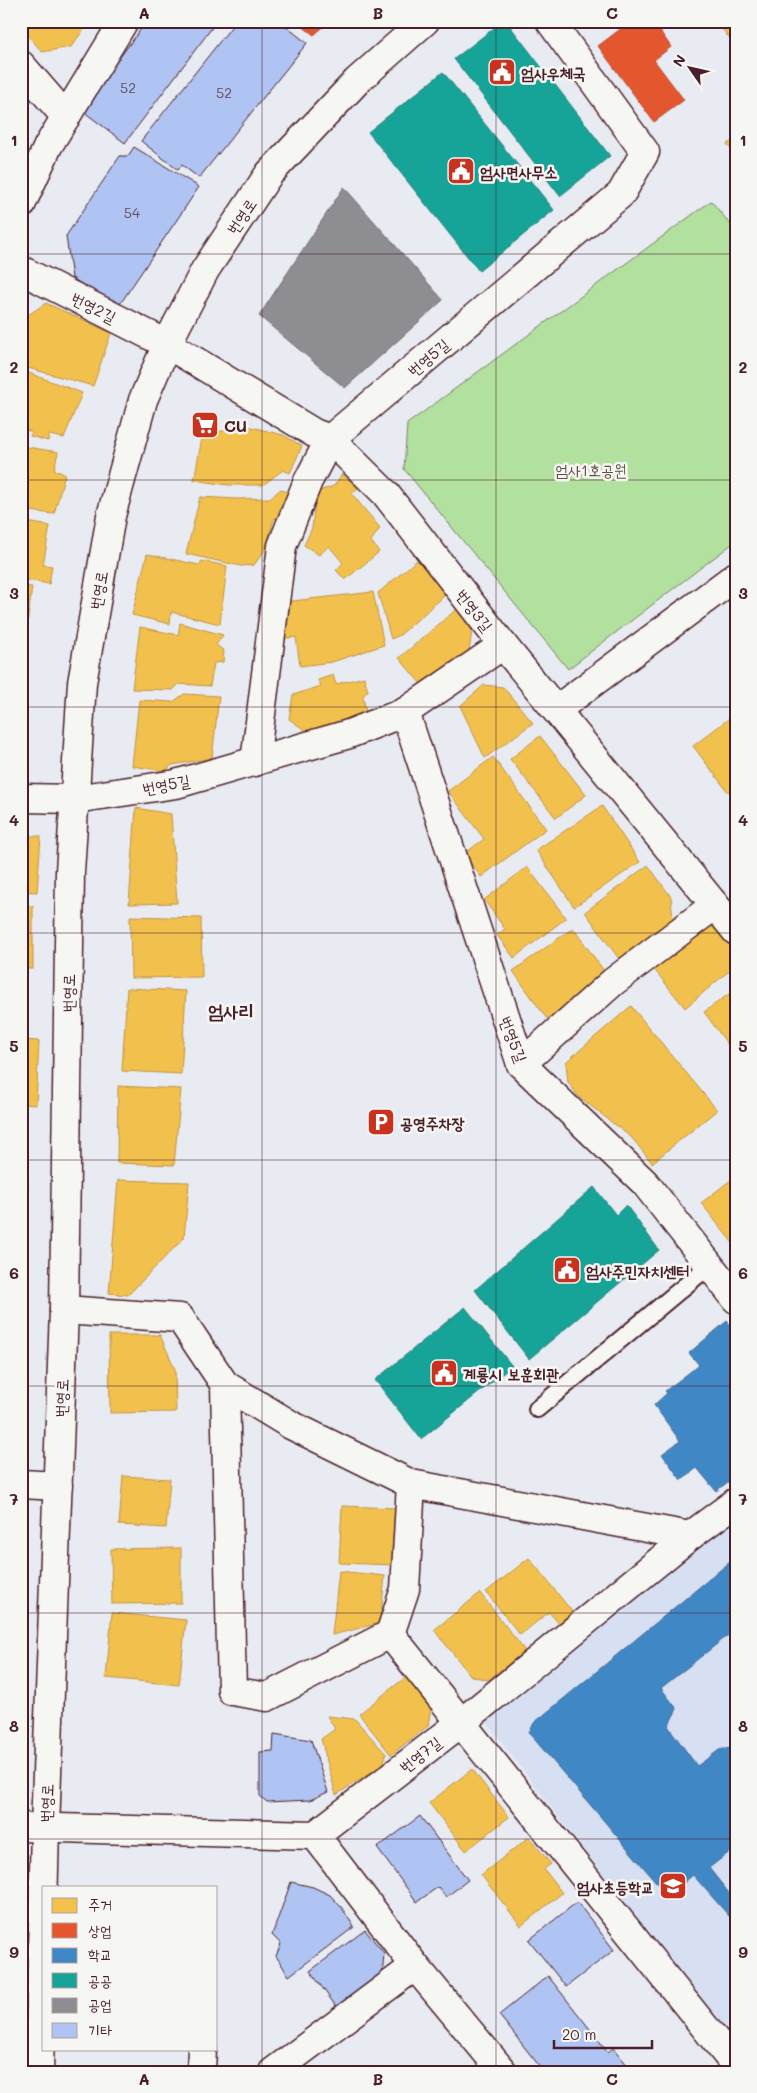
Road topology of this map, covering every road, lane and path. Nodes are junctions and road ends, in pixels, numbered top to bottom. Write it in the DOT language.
graph roads {
  1 [pos="124,21"];
  2 [pos="425,21"];
  3 [pos="550,21"];
  4 [pos="21,65"];
  5 [pos="66,117"];
  6 [pos="21,205"];
  7 [pos="21,270"];
  8 [pos="167,344"];
  9 [pos="330,439"];
  10 [pos="736,576"];
  11 [pos="503,645"];
  12 [pos="556,710"];
  13 [pos="405,712"];
  14 [pos="255,762"];
  15 [pos="21,798"];
  16 [pos="75,799"];
  17 [pos="715,905"];
  18 [pos="736,931"];
  19 [pos="521,1064"];
  20 [pos="710,1265"];
  21 [pos="736,1299"];
  22 [pos="64,1310"];
  23 [pos="225,1385"];
  24 [pos="537,1409"];
  25 [pos="21,1484"];
  26 [pos="411,1484"];
  27 [pos="58,1486"];
  28 [pos="736,1502"];
  29 [pos="690,1536"];
  30 [pos="390,1634"];
  31 [pos="462,1722"];
  32 [pos="33,1828"];
  33 [pos="314,1835"];
  34 [pos="415,1966"];
  35 [pos="202,2050"];
  36 [pos="736,2066"];
  37 [pos="39,2072"];
  38 [pos="201,2072"];
  39 [pos="273,2072"];
  40 [pos="503,2072"];
  1 -- 5 [label="street"];
  2 -- 8 [label="street, 번영로"];
  3 -- 9 [label="street, 번영5길"];
  4 -- 5 [label="street"];
  5 -- 6 [label="street"];
  7 -- 8 [label="street, 번영2길"];
  8 -- 9 [label="street, 번영3길"];
  8 -- 16 [label="street, 번영로"];
  9 -- 11 [label="street, 번영3길"];
  9 -- 14 [label="street, 번영5길"];
  10 -- 12 [label="street"];
  11 -- 12 [label="street, 번영3길"];
  11 -- 13 [label="street, 번영5길"];
  12 -- 17 [label="street, 번영3길"];
  13 -- 14 [label="street, 번영5길"];
  13 -- 19 [label="street, 번영5길"];
  14 -- 16 [label="street, 번영5길"];
  15 -- 16 [label="street, 번영5길"];
  16 -- 22 [label="street, 번영로"];
  17 -- 18 [label="street, 번영3길"];
  17 -- 19 [label="street"];
  19 -- 20 [label="street, 번영5길"];
  20 -- 21 [label="street, 번영5길"];
  20 -- 24 [label="lane"];
  22 -- 23 [label="street"];
  22 -- 27 [label="street, 번영로"];
  23 -- 26 [label="street"];
  23 -- 30 [label="street"];
  25 -- 27 [label="street"];
  26 -- 29 [label="street"];
  26 -- 30 [label="street"];
  27 -- 32 [label="street, 번영로"];
  28 -- 29 [label="street, 번영7길"];
  29 -- 31 [label="street, 번영7길"];
  30 -- 31 [label="street"];
  31 -- 33 [label="street, 번영7길"];
  31 -- 36 [label="street"];
  32 -- 33 [label="street"];
  32 -- 37 [label="street, 번영로"];
  33 -- 34 [label="street"];
  34 -- 39 [label="street"];
  34 -- 40 [label="street"];
  35 -- 38 [label="street"];
}
